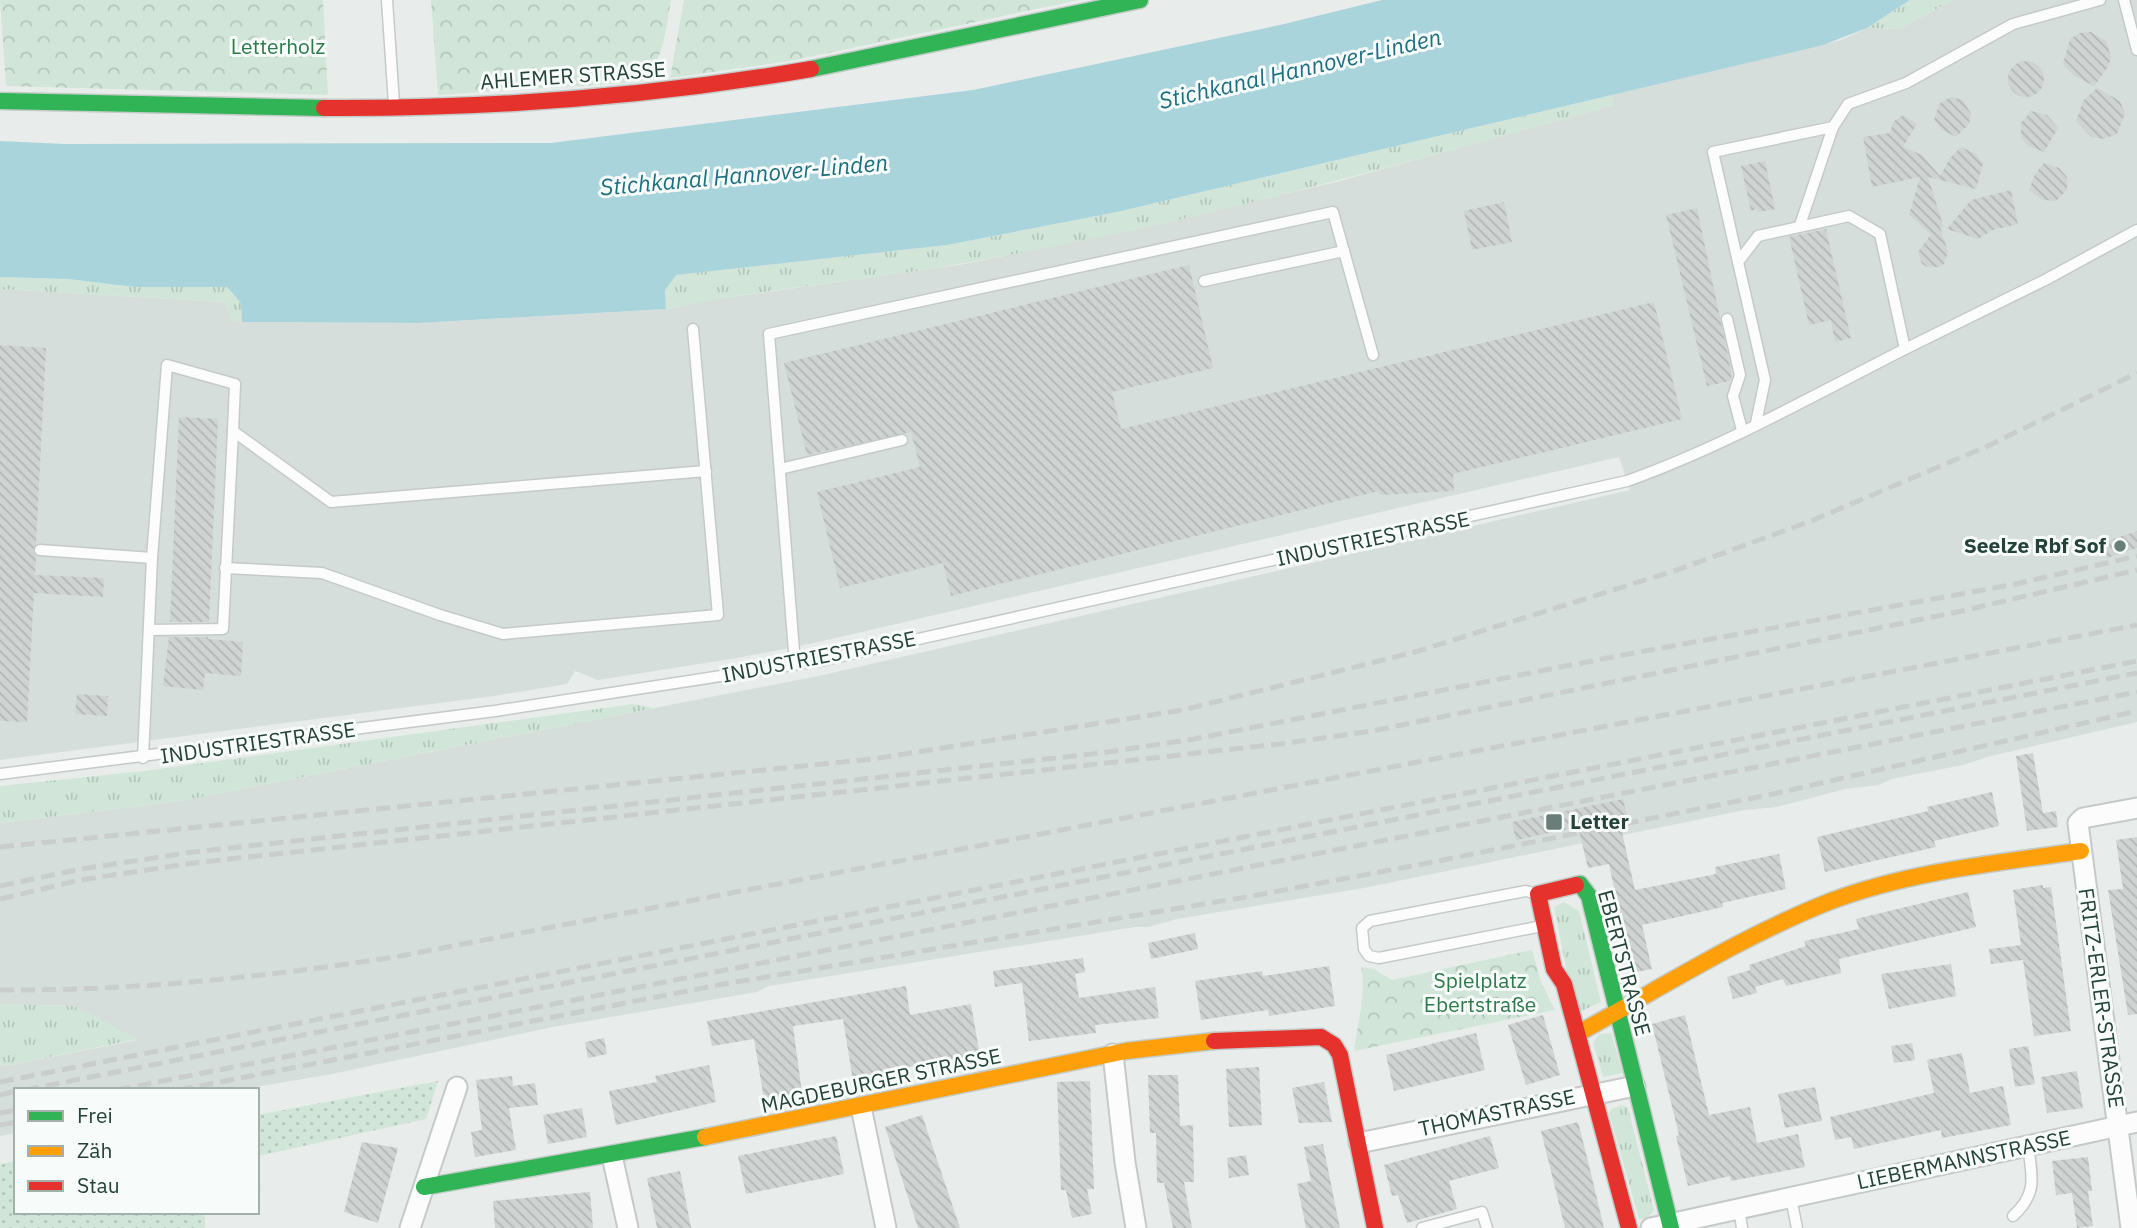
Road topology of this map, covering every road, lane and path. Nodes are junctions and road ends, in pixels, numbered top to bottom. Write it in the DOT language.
graph roads {
  1 [pos="387,0"];
  2 [pos="1140,0"];
  3 [pos="2100,0"];
  4 [pos="2124,0"];
  5 [pos="2137,50"];
  6 [pos="0,102"];
  7 [pos="394,108"];
  8 [pos="1833,127"];
  9 [pos="1800,225"];
  10 [pos="2137,230"];
  11 [pos="1344,251"];
  12 [pos="1738,261"];
  13 [pos="1204,281"];
  14 [pos="1727,319"];
  15 [pos="693,329"];
  16 [pos="1905,349"];
  17 [pos="1373,355"];
  18 [pos="1756,423"];
  19 [pos="1742,430"];
  20 [pos="233,431"];
  21 [pos="902,440"];
  22 [pos="780,470"];
  23 [pos="706,471"];
  24 [pos="40,550"];
  25 [pos="152,558"];
  26 [pos="225,568"];
  27 [pos="149,629"];
  28 [pos="795,664"];
  29 [pos="143,758"];
  30 [pos="0,774"];
  31 [pos="2137,808"];
  32 [pos="2081,851"];
  33 [pos="1538,894"];
  34 [pos="1545,926"];
  35 [pos="1616,1014"];
  36 [pos="1577,1034"];
  37 [pos="1113,1055"];
  38 [pos="1635,1086"];
  39 [pos="457,1087"];
  40 [pos="1594,1093"];
  41 [pos="861,1107"];
  42 [pos="2127,1124"];
  43 [pos="1359,1143"];
  44 [pos="2028,1146"];
  45 [pos="612,1156"];
  46 [pos="424,1187"];
  47 [pos="1790,1198"];
  48 [pos="1739,1208"];
  49 [pos="2013,1216"];
  50 [pos="1664,1226"];
  51 [pos="410,1228"];
  52 [pos="628,1228"];
  53 [pos="886,1228"];
  54 [pos="1136,1228"];
  55 [pos="1375,1228"];
  56 [pos="1422,1228"];
  57 [pos="1487,1228"];
  58 [pos="1629,1228"];
  59 [pos="1742,1228"];
  60 [pos="1797,1228"];
  61 [pos="2131,1228"];
  1 -- 7 [label="lane"];
  2 -- 7 [label="street, AHLEMER STRASSE"];
  3 -- 8 [label="lane"];
  4 -- 5 [label="lane"];
  6 -- 7 [label="street, AHLEMER STRASSE"];
  8 -- 9 [label="lane"];
  8 -- 12 [label="lane"];
  9 -- 12 [label="lane"];
  9 -- 16 [label="lane"];
  10 -- 16 [label="lane, INDUSTRIESTRASSE"];
  11 -- 13 [label="lane"];
  11 -- 17 [label="lane"];
  11 -- 22 [label="lane"];
  12 -- 18 [label="lane"];
  14 -- 19 [label="lane"];
  15 -- 23 [label="lane"];
  16 -- 18 [label="lane, INDUSTRIESTRASSE"];
  18 -- 19 [label="lane, INDUSTRIESTRASSE"];
  19 -- 28 [label="lane, INDUSTRIESTRASSE"];
  20 -- 23 [label="lane"];
  20 -- 25 [label="lane"];
  20 -- 26 [label="lane"];
  21 -- 22 [label="lane"];
  22 -- 28 [label="lane"];
  23 -- 26 [label="lane"];
  24 -- 25 [label="lane"];
  25 -- 27 [label="lane"];
  26 -- 27 [label="lane"];
  27 -- 29 [label="lane"];
  28 -- 29 [label="lane, INDUSTRIESTRASSE"];
  29 -- 30 [label="lane, INDUSTRIESTRASSE"];
  31 -- 32 [label="street, FRITZ-ERLER-STRASSE"];
  32 -- 35 [label="street"];
  32 -- 42 [label="street, FRITZ-ERLER-STRASSE"];
  33 -- 34 [label="street"];
  33 -- 34 [label="lane"];
  33 -- 35 [label="street, EBERTSTRASSE"];
  34 -- 36 [label="street"];
  35 -- 36 [label="street"];
  35 -- 38 [label="street, EBERTSTRASSE"];
  36 -- 40 [label="street"];
  37 -- 41 [label="street, MAGDEBURGER STRASSE"];
  37 -- 43 [label="street, MAGDEBURGER STRASSE"];
  37 -- 54 [label="street"];
  38 -- 40 [label="street, THOMASTRASSE"];
  38 -- 50 [label="street, EBERTSTRASSE"];
  39 -- 46 [label="street"];
  40 -- 43 [label="street, THOMASTRASSE"];
  40 -- 58 [label="street"];
  41 -- 45 [label="street, MAGDEBURGER STRASSE"];
  41 -- 53 [label="street"];
  42 -- 44 [label="street, LIEBERMANNSTRASSE"];
  42 -- 61 [label="street, FRITZ-ERLER-STRASSE"];
  43 -- 55 [label="street"];
  44 -- 47 [label="street, LIEBERMANNSTRASSE"];
  44 -- 49 [label="lane"];
  45 -- 46 [label="street, MAGDEBURGER STRASSE"];
  45 -- 52 [label="street"];
  46 -- 51 [label="street"];
  47 -- 48 [label="street, LIEBERMANNSTRASSE"];
  47 -- 60 [label="lane"];
  48 -- 50 [label="street, LIEBERMANNSTRASSE"];
  48 -- 59 [label="lane"];
  56 -- 57 [label="lane"];
}
